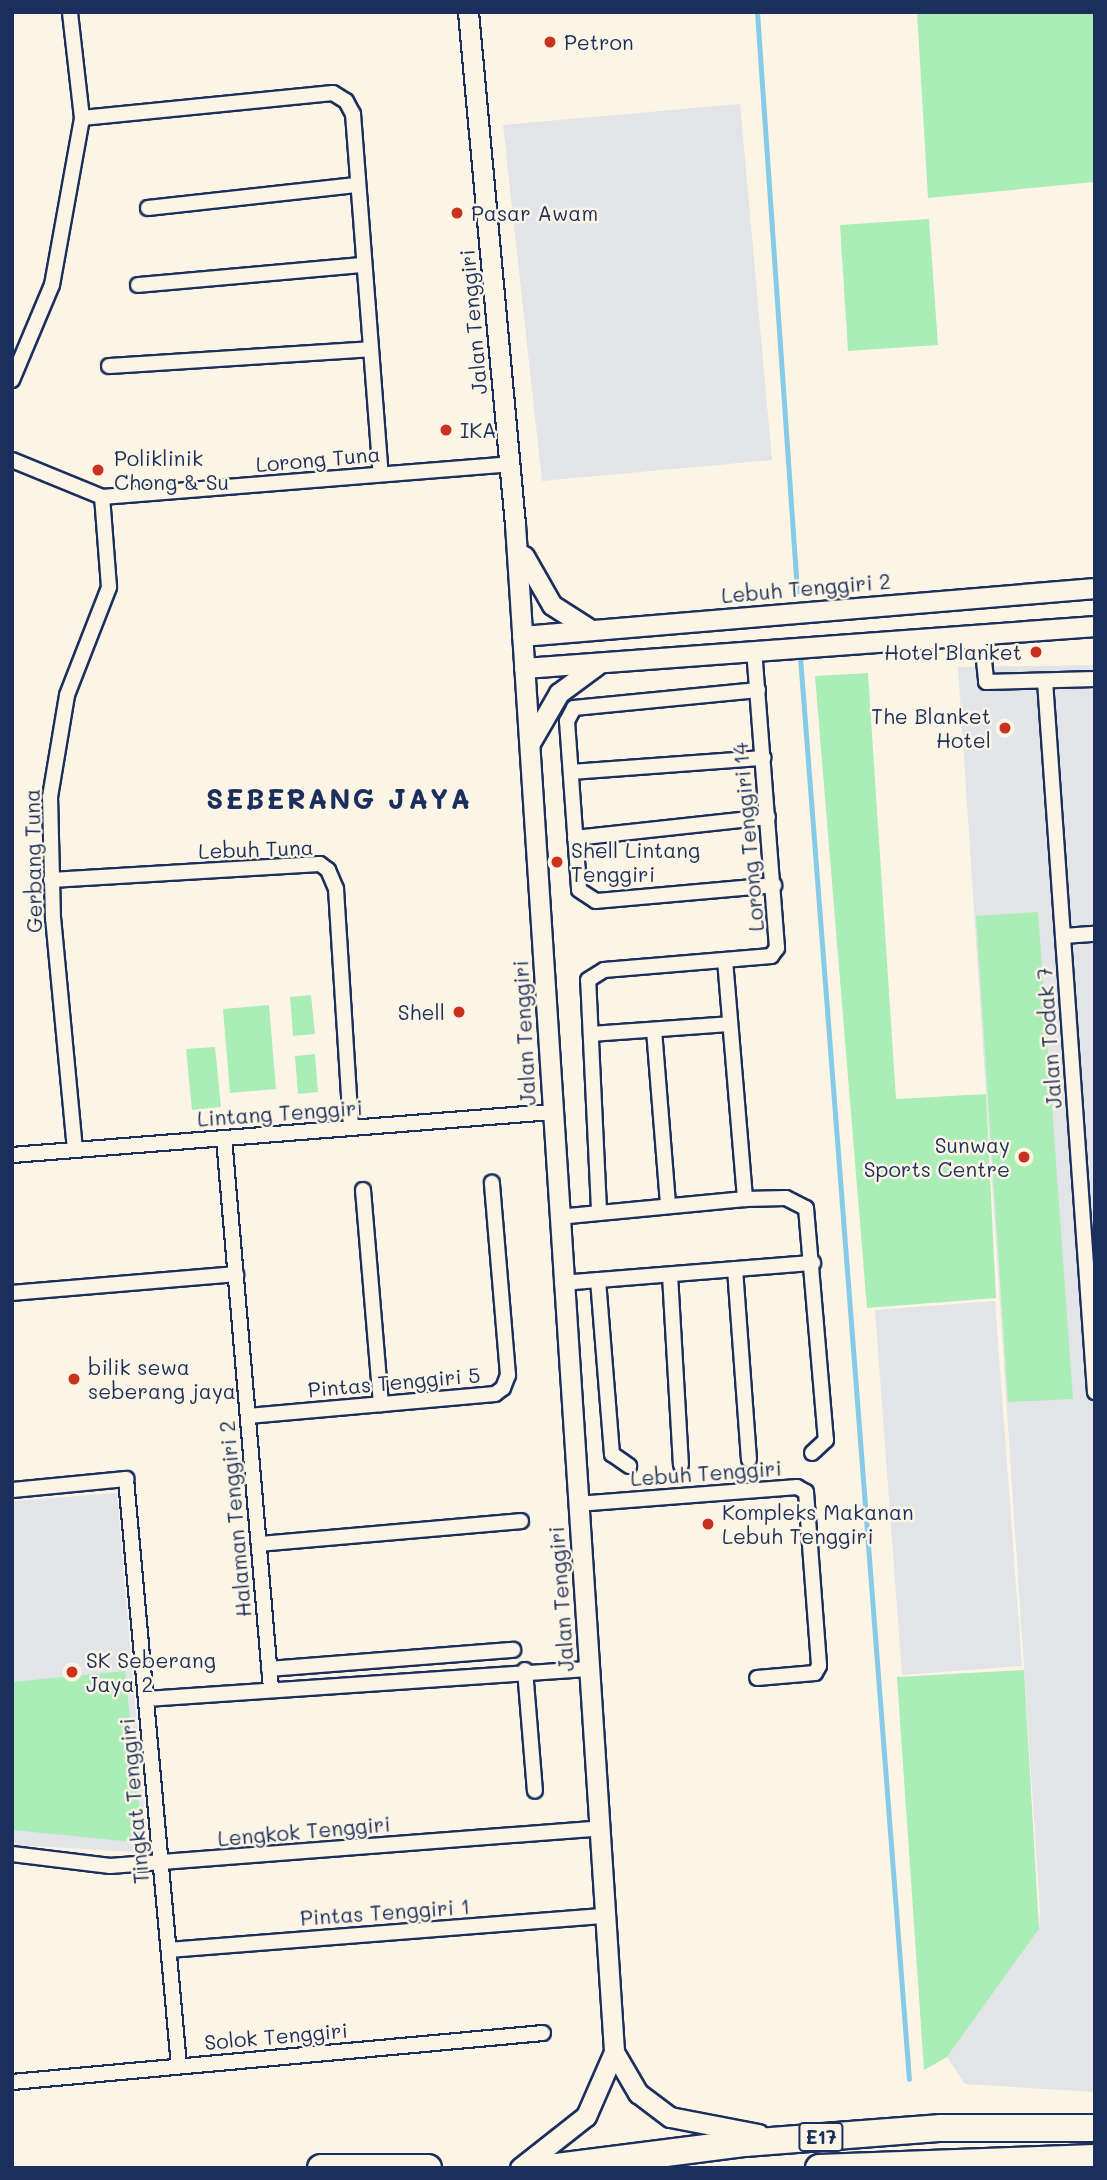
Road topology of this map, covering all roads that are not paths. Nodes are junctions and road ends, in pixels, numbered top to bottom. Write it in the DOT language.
graph roads {
  1 [pos="70,12"];
  2 [pos="468,12"];
  3 [pos="82,118"];
  4 [pos="356,185"];
  5 [pos="148,208"];
  6 [pos="363,265"];
  7 [pos="138,285"];
  8 [pos="370,349"];
  9 [pos="109,366"];
  10 [pos="12,380"];
  11 [pos="12,460"];
  12 [pos="510,464"];
  13 [pos="381,474"];
  14 [pos="102,497"];
  15 [pos="515,524"];
  16 [pos="1095,588"];
  17 [pos="1016,593"];
  18 [pos="1095,596"];
  19 [pos="1095,626"];
  20 [pos="591,630"];
  21 [pos="569,632"];
  22 [pos="522,636"];
  23 [pos="951,637"];
  24 [pos="754,651"];
  25 [pos="601,662"];
  26 [pos="524,668"];
  27 [pos="1095,679"];
  28 [pos="1045,681"];
  29 [pos="758,690"];
  30 [pos="529,747"];
  31 [pos="763,758"];
  32 [pos="571,772"];
  33 [pos="768,817"];
  34 [pos="575,838"];
  35 [pos="51,880"];
  36 [pos="774,885"];
  37 [pos="1095,934"];
  38 [pos="1063,936"];
  39 [pos="725,960"];
  40 [pos="729,1024"];
  41 [pos="654,1030"];
  42 [pos="591,1034"];
  43 [pos="551,1112"];
  44 [pos="351,1128"];
  45 [pos="224,1138"];
  46 [pos="75,1150"];
  47 [pos="12,1155"];
  48 [pos="492,1183"];
  49 [pos="363,1190"];
  50 [pos="745,1199"];
  51 [pos="668,1205"];
  52 [pos="599,1210"];
  53 [pos="558,1217"];
  54 [pos="813,1263"];
  55 [pos="735,1269"];
  56 [pos="236,1273"];
  57 [pos="670,1275"];
  58 [pos="598,1280"];
  59 [pos="562,1283"];
  60 [pos="12,1293"];
  61 [pos="1095,1392"];
  62 [pos="381,1404"];
  63 [pos="248,1416"];
  64 [pos="812,1453"];
  65 [pos="749,1459"];
  66 [pos="681,1465"];
  67 [pos="629,1466"];
  68 [pos="12,1490"];
  69 [pos="577,1504"];
  70 [pos="521,1521"];
  71 [pos="259,1544"];
  72 [pos="513,1650"];
  73 [pos="269,1669"];
  74 [pos="588,1669"];
  75 [pos="525,1670"];
  76 [pos="757,1678"];
  77 [pos="271,1688"];
  78 [pos="146,1699"];
  79 [pos="535,1791"];
  80 [pos="599,1828"];
  81 [pos="12,1854"];
  82 [pos="160,1864"];
  83 [pos="605,1916"];
  84 [pos="169,1950"];
  85 [pos="543,2033"];
  86 [pos="614,2052"];
  87 [pos="179,2066"];
  88 [pos="12,2082"];
  89 [pos="1095,2128"];
  90 [pos="801,2138"];
  91 [pos="1095,2158"];
  92 [pos="321,2168"];
  93 [pos="428,2168"];
  94 [pos="520,2168"];
  95 [pos="549,2168"];
  96 [pos="819,2168"];
  1 -- 3 [label="street"];
  2 -- 12 [label="street, Jalan Tenggiri"];
  3 -- 4 [label="street"];
  3 -- 10 [label="street"];
  4 -- 5 [label="street"];
  4 -- 6 [label="street"];
  6 -- 7 [label="street"];
  6 -- 8 [label="street"];
  8 -- 9 [label="street"];
  8 -- 13 [label="street"];
  11 -- 14 [label="street, Lorong Tuna"];
  12 -- 13 [label="street, Lorong Tuna"];
  12 -- 15 [label="street, Jalan Tenggiri"];
  13 -- 14 [label="street, Lorong Tuna"];
  14 -- 35 [label="street, Gerbang Tuna"];
  15 -- 20 [label="street"];
  15 -- 22 [label="street, Jalan Tenggiri"];
  16 -- 17 [label="street, Lebuh Tenggiri 2"];
  17 -- 18 [label="street"];
  17 -- 20 [label="street, Lebuh Tenggiri 2"];
  19 -- 23 [label="street"];
  20 -- 21 [label="street, Lebuh Tenggiri 2"];
  21 -- 22 [label="street, Lebuh Tenggiri 2"];
  21 -- 25 [label="street"];
  22 -- 26 [label="street, Jalan Tenggiri"];
  23 -- 24 [label="street"];
  23 -- 28 [label="street"];
  24 -- 25 [label="street"];
  24 -- 29 [label="street, Lorong Tenggiri 14"];
  25 -- 26 [label="street"];
  25 -- 30 [label="street"];
  26 -- 30 [label="street, Jalan Tenggiri"];
  27 -- 28 [label="street"];
  28 -- 38 [label="street, Jalan Todak 7"];
  29 -- 31 [label="street, Lorong Tenggiri 14"];
  29 -- 32 [label="street"];
  30 -- 43 [label="street, Jalan Tenggiri"];
  31 -- 32 [label="street"];
  31 -- 33 [label="street, Lorong Tenggiri 14"];
  32 -- 34 [label="street"];
  33 -- 34 [label="street"];
  33 -- 36 [label="street, Lorong Tenggiri 14"];
  34 -- 36 [label="street"];
  35 -- 44 [label="street, Lebuh Tuna"];
  35 -- 46 [label="street, Gerbang Tuna"];
  36 -- 39 [label="street, Lorong Tenggiri 14"];
  37 -- 38 [label="street"];
  38 -- 61 [label="street, Jalan Todak 7"];
  39 -- 40 [label="street"];
  39 -- 42 [label="street, Lorong Tenggiri 14"];
  40 -- 41 [label="street"];
  40 -- 50 [label="street"];
  41 -- 42 [label="street"];
  41 -- 51 [label="street"];
  42 -- 52 [label="street"];
  43 -- 44 [label="street, Lintang Tenggiri"];
  43 -- 53 [label="street, Jalan Tenggiri"];
  44 -- 45 [label="street, Lintang Tenggiri"];
  45 -- 46 [label="street, Lintang Tenggiri"];
  45 -- 56 [label="street, Halaman Tenggiri 2"];
  46 -- 47 [label="street, Lintang Tenggiri"];
  48 -- 62 [label="street, Pintas Tenggiri 5"];
  49 -- 62 [label="street"];
  50 -- 51 [label="street"];
  50 -- 54 [label="street"];
  51 -- 52 [label="street"];
  52 -- 53 [label="street"];
  53 -- 59 [label="street, Jalan Tenggiri"];
  54 -- 55 [label="street"];
  54 -- 64 [label="street"];
  55 -- 57 [label="street"];
  55 -- 65 [label="street"];
  56 -- 60 [label="street"];
  56 -- 63 [label="street, Halaman Tenggiri 2"];
  57 -- 58 [label="street"];
  57 -- 66 [label="street"];
  58 -- 59 [label="street"];
  58 -- 67 [label="street"];
  59 -- 69 [label="street, Jalan Tenggiri"];
  62 -- 63 [label="street, Pintas Tenggiri 5"];
  63 -- 71 [label="street, Halaman Tenggiri 2"];
  68 -- 78 [label="street, Tingkat Tenggiri"];
  69 -- 74 [label="street, Jalan Tenggiri"];
  69 -- 76 [label="street, Lebuh Tenggiri"];
  70 -- 71 [label="street"];
  71 -- 73 [label="street, Halaman Tenggiri 2"];
  72 -- 73 [label="street"];
  73 -- 77 [label="street, Halaman Tenggiri 2"];
  74 -- 75 [label="street"];
  74 -- 80 [label="street, Jalan Tenggiri"];
  75 -- 77 [label="street"];
  75 -- 79 [label="street"];
  77 -- 78 [label="street"];
  78 -- 82 [label="street, Tingkat Tenggiri"];
  80 -- 82 [label="street, Lengkok Tenggiri"];
  80 -- 83 [label="street, Jalan Tenggiri"];
  81 -- 82 [label="street, Lengkok Tenggiri"];
  82 -- 84 [label="street, Tingkat Tenggiri"];
  83 -- 84 [label="street, Pintas Tenggiri 1"];
  83 -- 86 [label="street, Jalan Tenggiri"];
  84 -- 87 [label="street, Tingkat Tenggiri"];
  85 -- 87 [label="street, Solok Tenggiri"];
  86 -- 90 [label="street"];
  86 -- 94 [label="street"];
  87 -- 88 [label="street, Solok Tenggiri"];
  89 -- 90 [label="highway, E17"];
  90 -- 95 [label="highway, E17"];
  91 -- 96 [label="highway, E17"];
  92 -- 93 [label="highway"];
}
